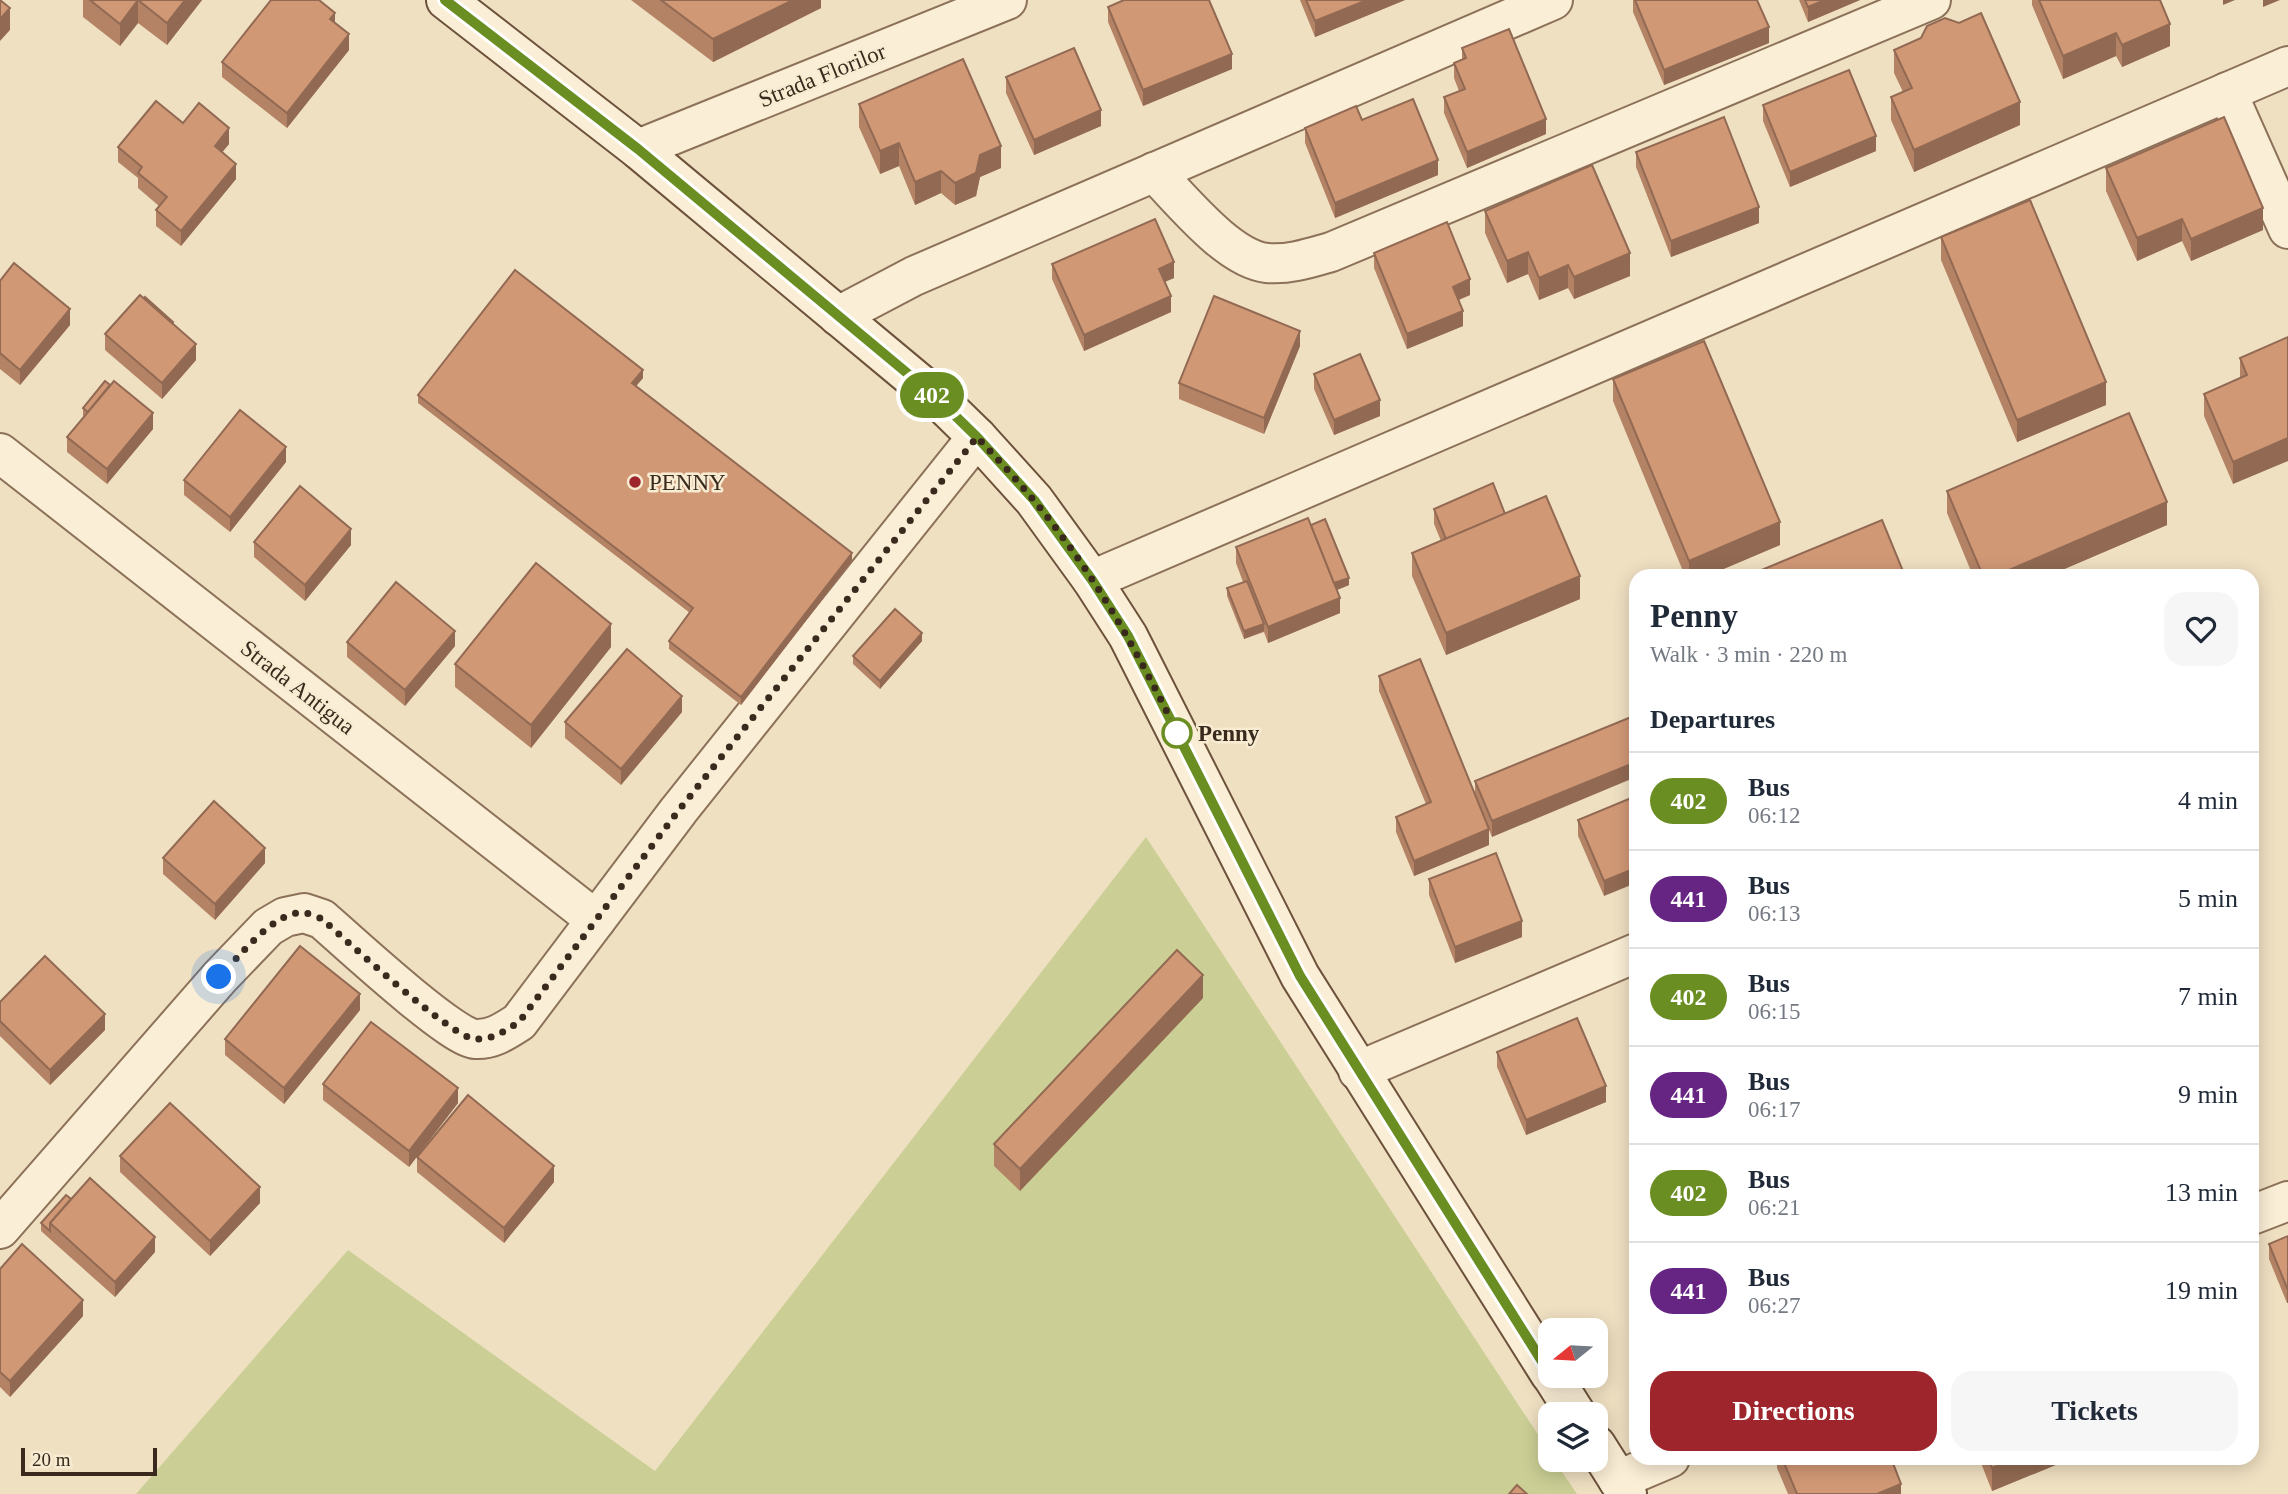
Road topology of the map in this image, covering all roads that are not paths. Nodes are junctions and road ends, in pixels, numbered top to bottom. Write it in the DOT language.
graph roads {
  1 [pos="446,0"];
  2 [pos="1007,0"];
  3 [pos="1553,0"];
  4 [pos="1931,0"];
  5 [pos="2288,66"];
  6 [pos="2227,92"];
  7 [pos="638,149"];
  8 [pos="1154,172"];
  9 [pos="2288,229"];
  10 [pos="838,316"];
  11 [pos="977,437"];
  12 [pos="0,453"];
  13 [pos="1092,580"];
  14 [pos="596,920"];
  15 [pos="1629,956"];
  16 [pos="1358,1071"];
  17 [pos="2288,1200"];
  18 [pos="2259,1212"];
  19 [pos="0,1229"];
  20 [pos="1538,1355"];
  21 [pos="1608,1464"];
  22 [pos="1659,1465"];
  23 [pos="1623,1487"];
  1 -- 7 [label="street"];
  2 -- 7 [label="street, Strada Florilor"];
  3 -- 8 [label="street"];
  4 -- 8 [label="street"];
  5 -- 6 [label="street"];
  6 -- 9 [label="street"];
  6 -- 13 [label="street"];
  7 -- 10 [label="street"];
  8 -- 10 [label="street"];
  10 -- 11 [label="street"];
  11 -- 13 [label="street"];
  11 -- 14 [label="street"];
  12 -- 14 [label="street, Strada Antigua"];
  13 -- 16 [label="street"];
  14 -- 19 [label="street"];
  15 -- 16 [label="street"];
  16 -- 20 [label="street"];
  17 -- 18 [label="street"];
  21 -- 23 [label="street"];
  22 -- 23 [label="street"];
}
